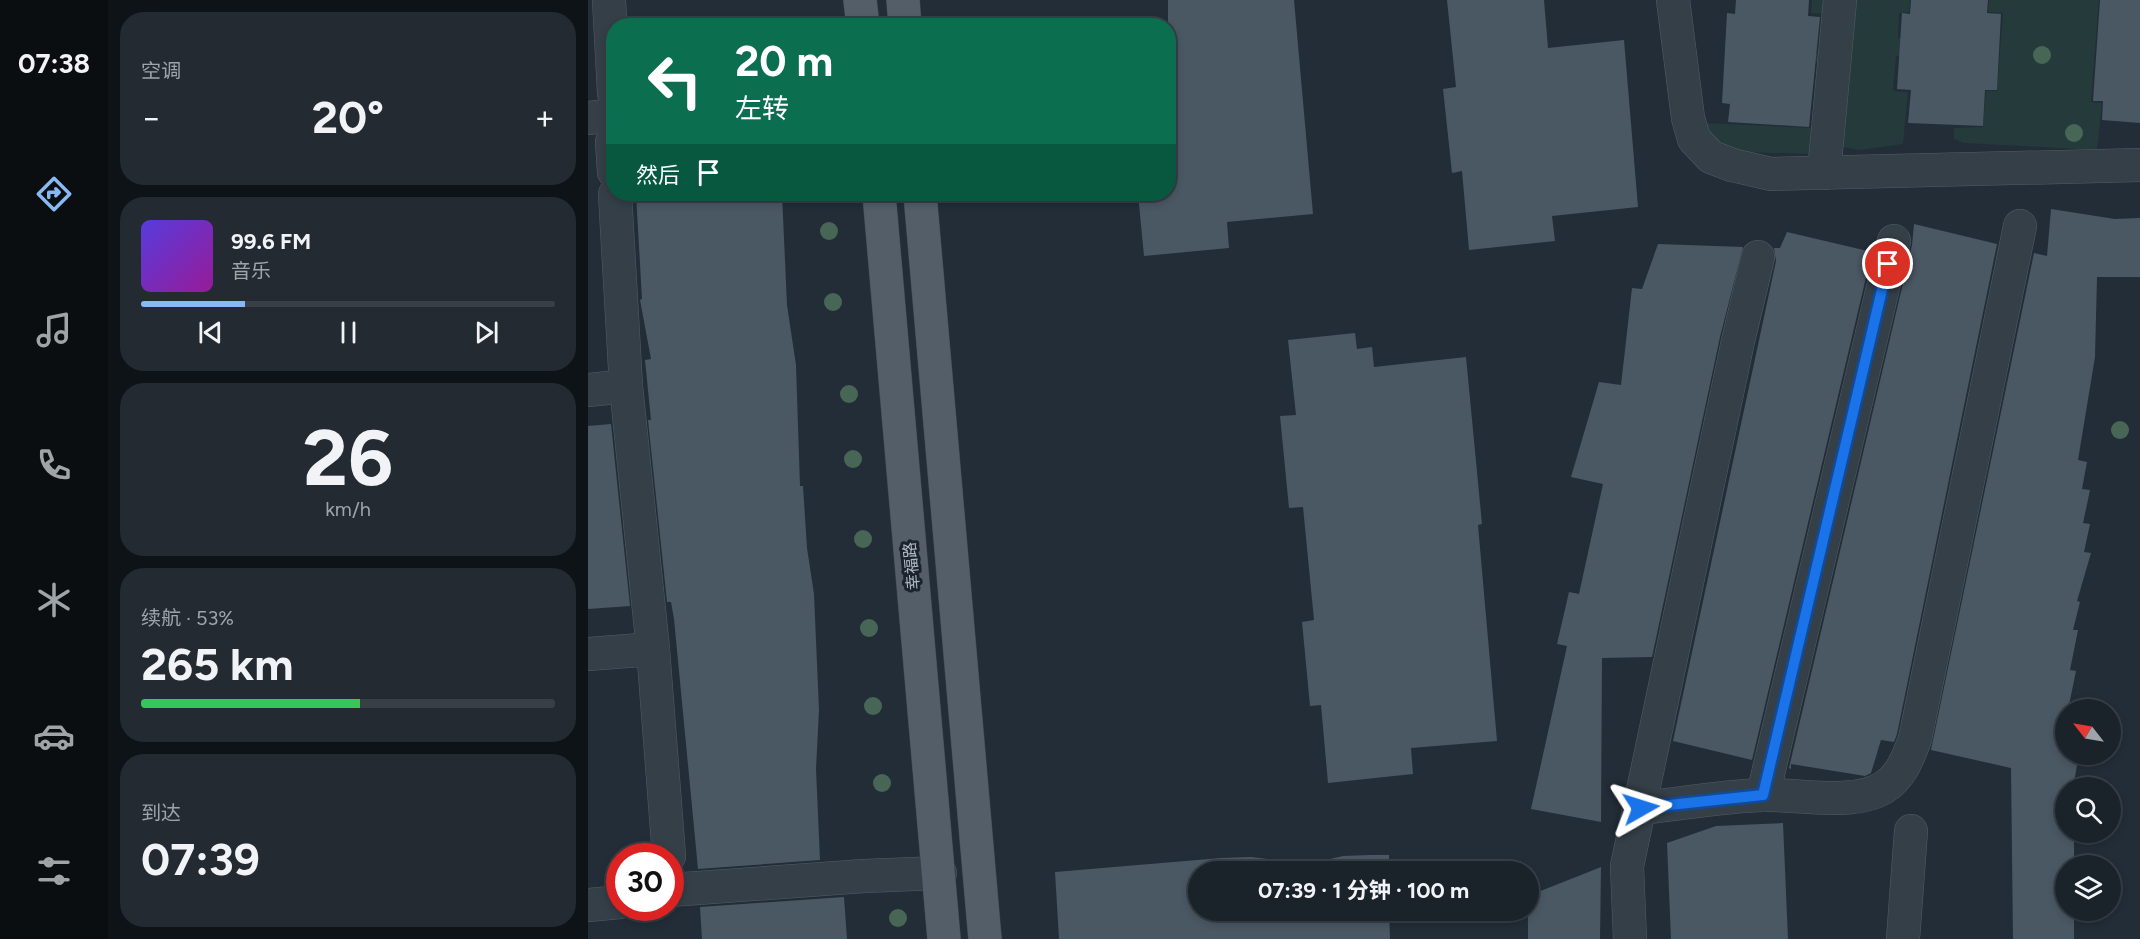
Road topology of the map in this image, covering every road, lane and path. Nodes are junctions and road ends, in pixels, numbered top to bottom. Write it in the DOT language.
graph roads {
  1 [pos="609,0"];
  2 [pos="860,0"];
  3 [pos="903,0"];
  4 [pos="1673,0"];
  5 [pos="1840,0"];
  6 [pos="610,18"];
  7 [pos="862,18"];
  8 [pos="904,18"];
  9 [pos="588,118"];
  10 [pos="606,140"];
  11 [pos="2140,165"];
  12 [pos="1824,173"];
  13 [pos="615,201"];
  14 [pos="880,201"];
  15 [pos="921,201"];
  16 [pos="2020,226"];
  17 [pos="1894,241"];
  18 [pos="1758,257"];
  19 [pos="626,386"];
  20 [pos="588,390"];
  21 [pos="653,649"];
  22 [pos="588,654"];
  23 [pos="1763,795"];
  24 [pos="1641,808"];
  25 [pos="1911,831"];
  26 [pos="668,843"];
  27 [pos="940,873"];
  28 [pos="684,885"];
  29 [pos="606,904"];
  30 [pos="588,905"];
  31 [pos="944,939"];
  32 [pos="985,939"];
  33 [pos="1630,939"];
  34 [pos="1903,939"];
  1 -- 6 [label="street"];
  2 -- 7 [label="main road"];
  3 -- 8 [label="main road"];
  4 -- 12 [label="street"];
  5 -- 12 [label="street"];
  9 -- 10 [label="street"];
  11 -- 12 [label="street"];
  13 -- 19 [label="street"];
  14 -- 27 [label="main road, 幸福路"];
  15 -- 32 [label="main road"];
  16 -- 23 [label="street"];
  17 -- 23 [label="street"];
  18 -- 24 [label="street"];
  19 -- 20 [label="street"];
  19 -- 21 [label="street"];
  21 -- 22 [label="street"];
  21 -- 26 [label="street"];
  23 -- 24 [label="street"];
  24 -- 33 [label="street"];
  25 -- 34 [label="street"];
  27 -- 28 [label="street"];
  27 -- 31 [label="main road, 幸福路"];
  29 -- 30 [label="street"];
}
